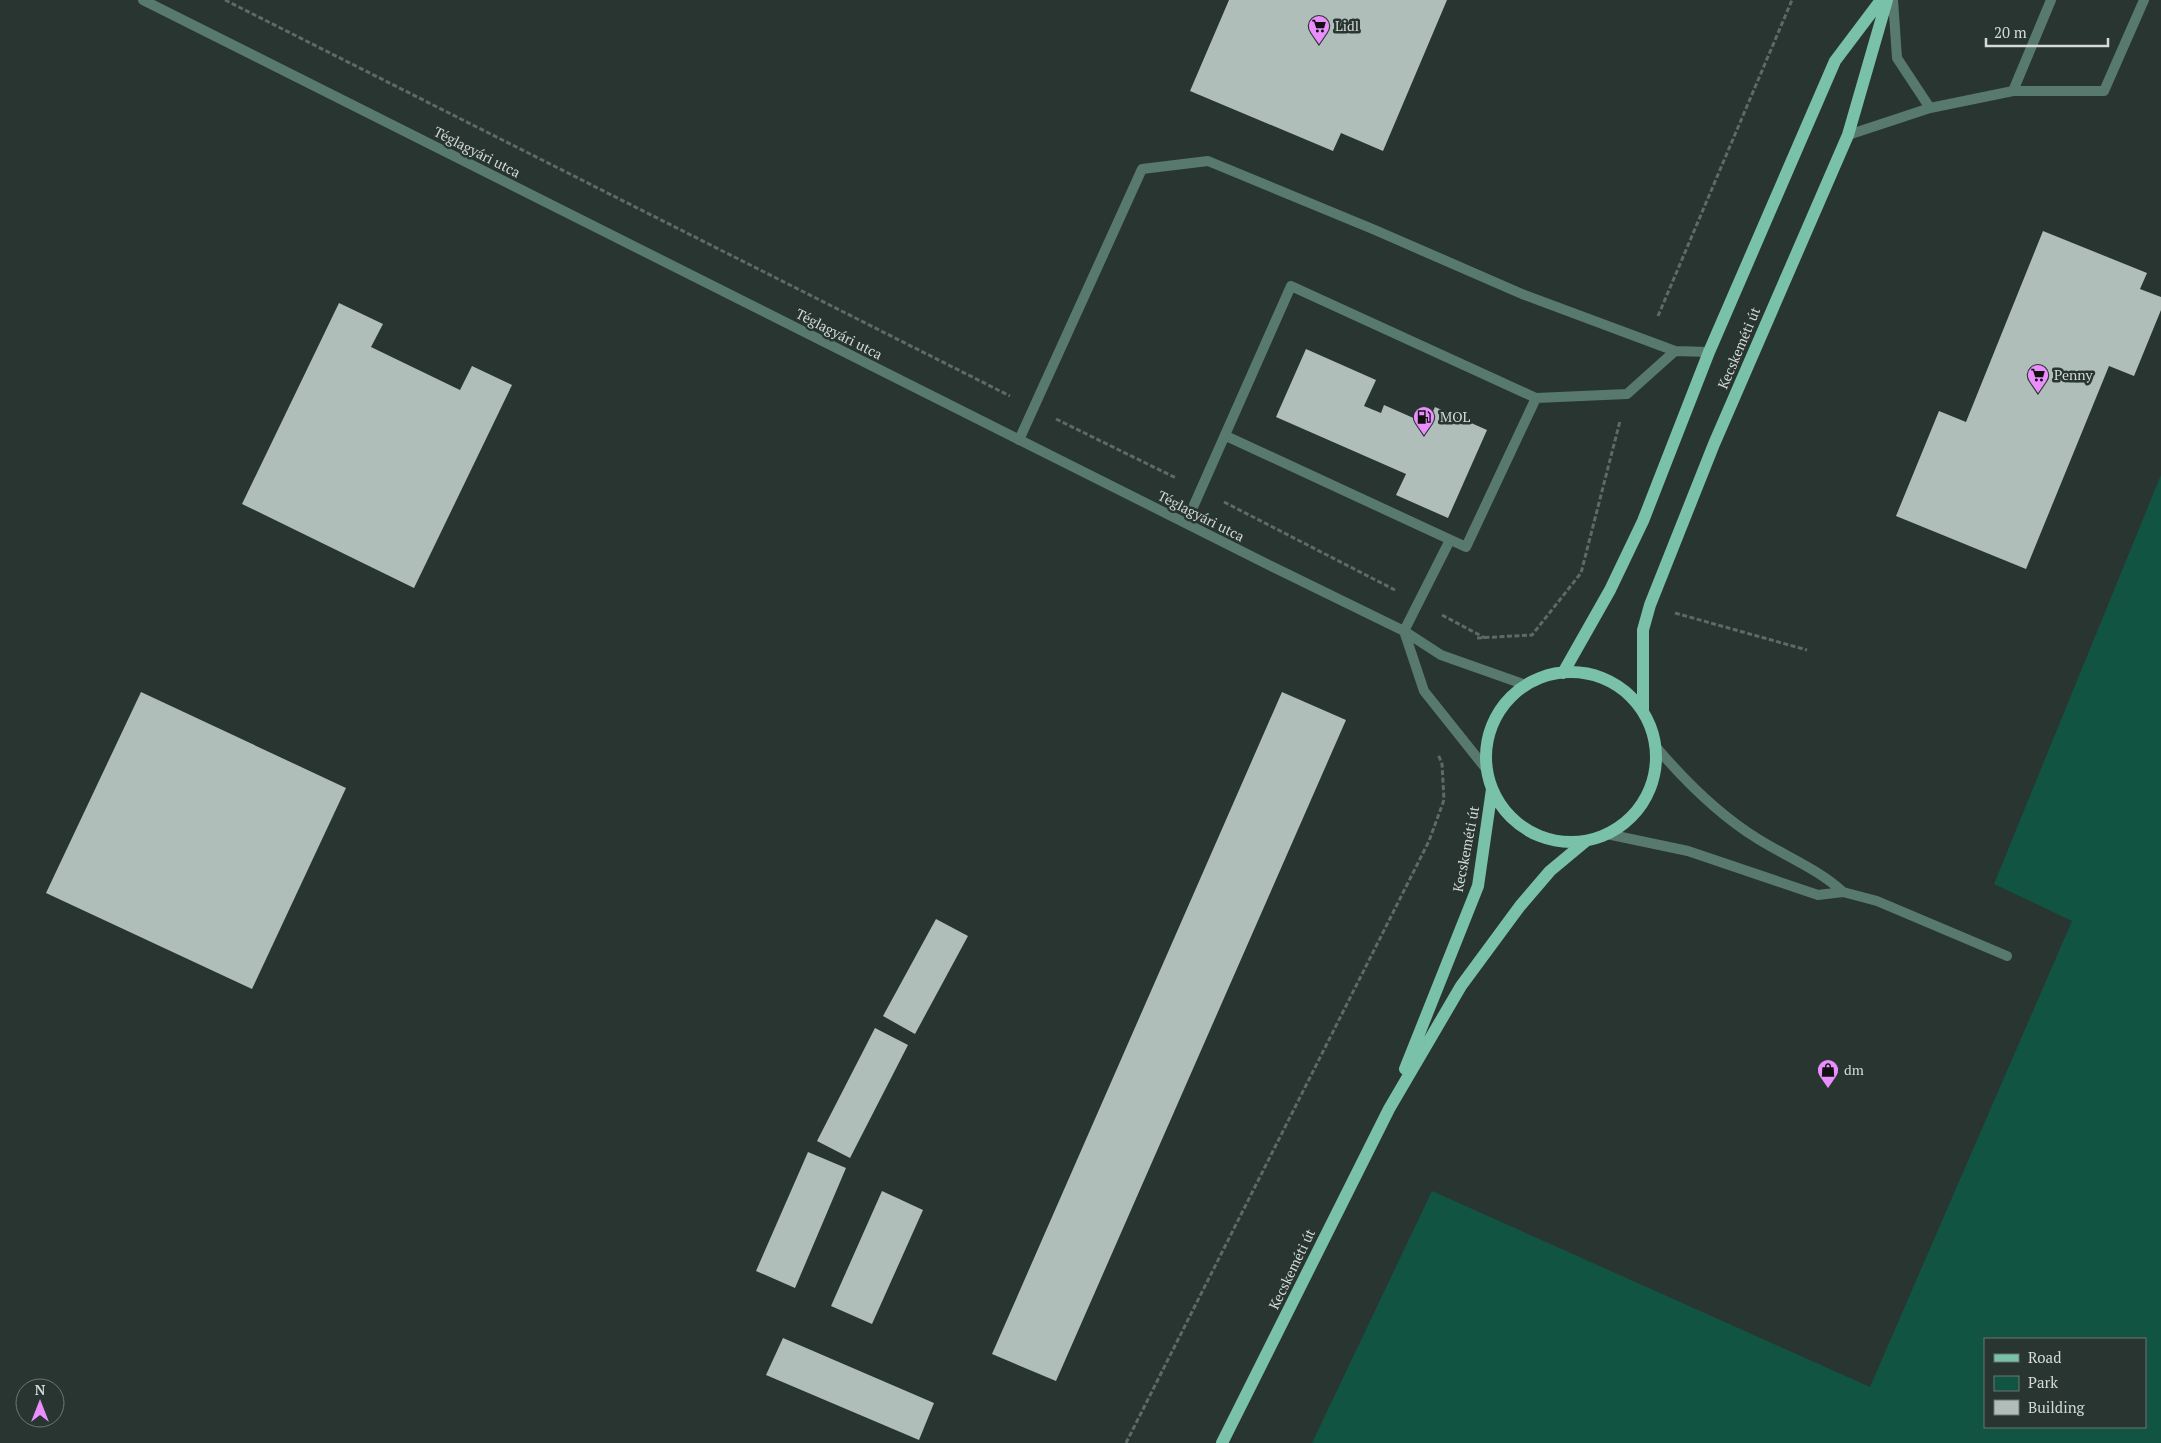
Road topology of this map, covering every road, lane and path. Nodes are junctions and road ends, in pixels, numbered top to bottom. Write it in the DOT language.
graph roads {
  1 [pos="144,0"];
  2 [pos="225,0"];
  3 [pos="1792,0"];
  4 [pos="1881,0"];
  5 [pos="1887,0"];
  6 [pos="1892,0"];
  7 [pos="2051,0"];
  8 [pos="2144,0"];
  9 [pos="2012,91"];
  10 [pos="1930,108"];
  11 [pos="1848,135"];
  12 [pos="1647,341"];
  13 [pos="1676,352"];
  14 [pos="1709,352"];
  15 [pos="1627,394"];
  16 [pos="1536,398"];
  17 [pos="1033,408"];
  18 [pos="1226,436"];
  19 [pos="1019,440"];
  20 [pos="1202,491"];
  21 [pos="1186,523"];
  22 [pos="1450,540"];
  23 [pos="1581,573"];
  24 [pos="1610,590"];
  25 [pos="1420,603"];
  26 [pos="1650,605"];
  27 [pos="1404,631"];
  28 [pos="1486,638"];
  29 [pos="1807,650"];
  30 [pos="1442,655"];
  31 [pos="1563,673"];
  32 [pos="1526,685"];
  33 [pos="1644,712"];
  34 [pos="1656,747"];
  35 [pos="1436,748"];
  36 [pos="1486,770"];
  37 [pos="1492,789"];
  38 [pos="1607,834"];
  39 [pos="1586,841"];
  40 [pos="1843,892"];
  41 [pos="2008,956"];
  42 [pos="1388,1109"];
  43 [pos="1126,1443"];
  44 [pos="1222,1443"];
  1 -- 19 [label="street, Téglagyári utca"];
  2 -- 17 [label="path"];
  3 -- 12 [label="path"];
  4 -- 14 [label="main road, Kecskeméti út"];
  5 -- 11 [label="main road, Kecskeméti út"];
  6 -- 10 [label="street"];
  7 -- 9 [label="street"];
  8 -- 9 [label="street"];
  9 -- 10 [label="street"];
  10 -- 11 [label="street"];
  11 -- 26 [label="main road, Kecskeméti út"];
  12 -- 13 [label="street"];
  12 -- 17 [label="street"];
  13 -- 14 [label="street"];
  13 -- 15 [label="street"];
  14 -- 24 [label="main road, Kecskeméti út"];
  15 -- 16 [label="street"];
  15 -- 23 [label="path"];
  16 -- 18 [label="street"];
  16 -- 22 [label="street"];
  17 -- 19 [label="street"];
  17 -- 20 [label="path"];
  18 -- 20 [label="street"];
  18 -- 22 [label="street"];
  19 -- 21 [label="street, Téglagyári utca"];
  20 -- 21 [label="street"];
  20 -- 25 [label="path"];
  21 -- 27 [label="street, Téglagyári utca"];
  22 -- 25 [label="street"];
  23 -- 24 [label="path"];
  23 -- 28 [label="path"];
  24 -- 31 [label="main road, Kecskeméti út"];
  25 -- 27 [label="street"];
  25 -- 28 [label="path"];
  26 -- 29 [label="path"];
  26 -- 33 [label="main road, Kecskeméti út"];
  27 -- 30 [label="street, Téglagyári utca"];
  27 -- 36 [label="street"];
  28 -- 30 [label="path"];
  30 -- 32 [label="street, Téglagyári utca"];
  31 -- 32 [label="main road, Kecskeméti út"];
  31 -- 33 [label="main road, Kecskeméti út"];
  32 -- 36 [label="main road, Kecskeméti út"];
  33 -- 34 [label="main road, Kecskeméti út"];
  34 -- 38 [label="main road, Kecskeméti út"];
  34 -- 40 [label="street"];
  35 -- 43 [label="path"];
  36 -- 37 [label="main road, Kecskeméti út"];
  37 -- 39 [label="main road, Kecskeméti út"];
  37 -- 42 [label="main road, Kecskeméti út"];
  38 -- 39 [label="main road, Kecskeméti út"];
  38 -- 40 [label="street"];
  39 -- 42 [label="main road, Kecskeméti út"];
  40 -- 41 [label="street"];
  42 -- 44 [label="main road, Kecskeméti út"];
}
